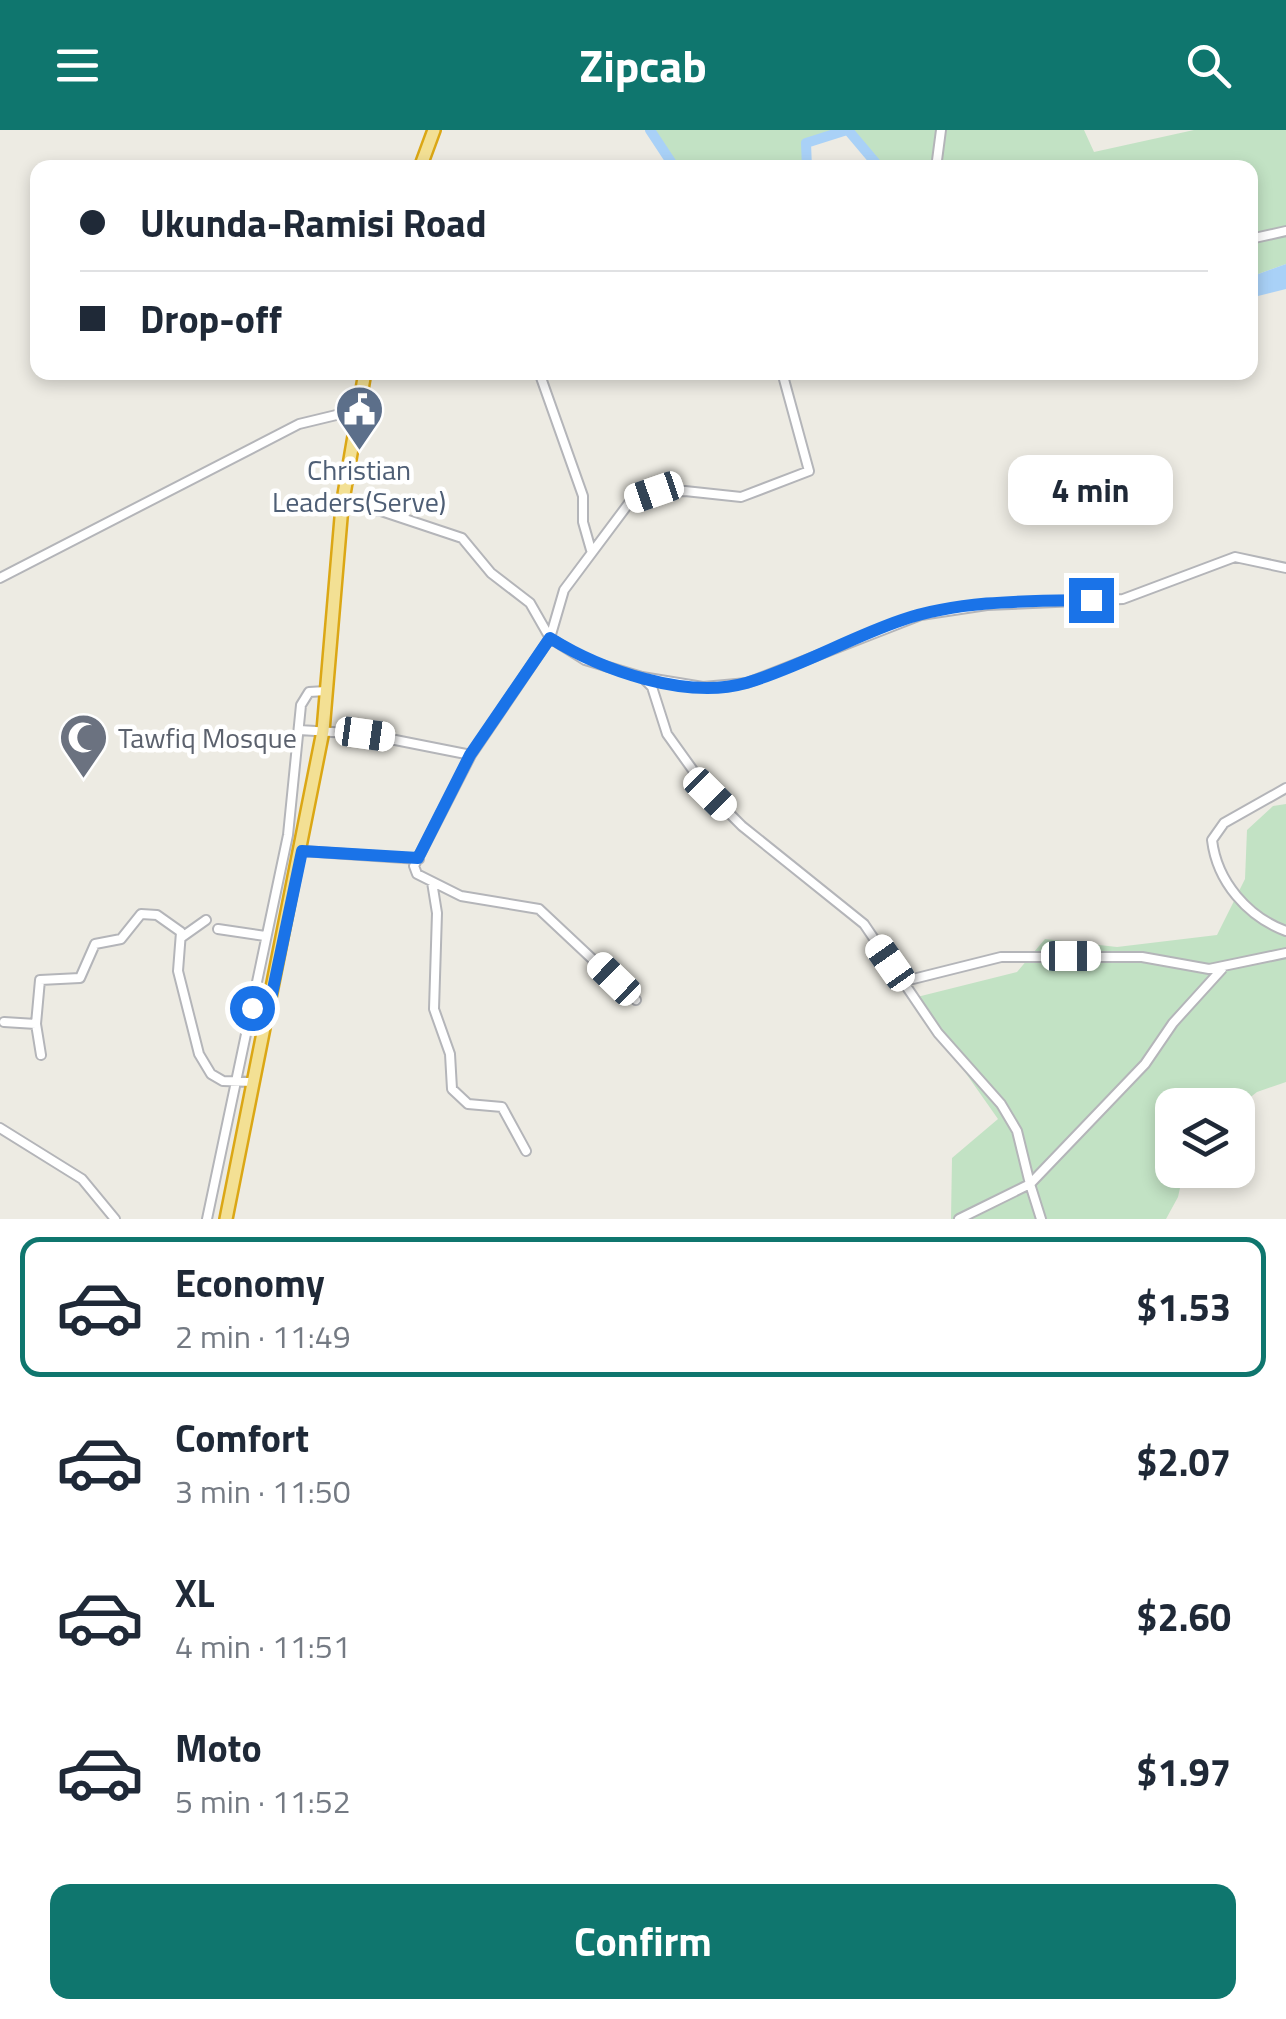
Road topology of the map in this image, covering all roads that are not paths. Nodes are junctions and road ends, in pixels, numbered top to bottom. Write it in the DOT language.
graph roads {
  1 [pos="434,130"];
  2 [pos="941,130"];
  3 [pos="423,160"];
  4 [pos="937,160"];
  5 [pos="1286,232"];
  6 [pos="1258,237"];
  7 [pos="363,380"];
  8 [pos="542,380"];
  9 [pos="784,380"];
  10 [pos="357,410"];
  11 [pos="342,506"];
  12 [pos="591,550"];
  13 [pos="1286,568"];
  14 [pos="0,578"];
  15 [pos="550,638"];
  16 [pos="642,677"];
  17 [pos="326,691"];
  18 [pos="300,730"];
  19 [pos="323,731"];
  20 [pos="470,755"];
  21 [pos="1286,788"];
  22 [pos="302,851"];
  23 [pos="418,858"];
  24 [pos="432,882"];
  25 [pos="206,920"];
  26 [pos="218,929"];
  27 [pos="1286,931"];
  28 [pos="265,936"];
  29 [pos="182,937"];
  30 [pos="1286,953"];
  31 [pos="1223,968"];
  32 [pos="905,982"];
  33 [pos="636,1000"];
  34 [pos="252,1008"];
  35 [pos="268,1013"];
  36 [pos="4,1022"];
  37 [pos="36,1024"];
  38 [pos="41,1055"];
  39 [pos="234,1081"];
  40 [pos="254,1082"];
  41 [pos="0,1128"];
  42 [pos="526,1151"];
  43 [pos="1030,1184"];
  44 [pos="116,1219"];
  45 [pos="207,1219"];
  46 [pos="226,1219"];
  47 [pos="959,1219"];
  48 [pos="1041,1219"];
  1 -- 3 [label="highway"];
  2 -- 4 [label="street"];
  5 -- 6 [label="street"];
  7 -- 10 [label="highway"];
  8 -- 12 [label="street"];
  9 -- 12 [label="street"];
  10 -- 11 [label="highway"];
  10 -- 14 [label="street"];
  11 -- 15 [label="street"];
  11 -- 17 [label="highway"];
  12 -- 15 [label="street"];
  13 -- 16 [label="street"];
  15 -- 16 [label="street"];
  15 -- 20 [label="street"];
  16 -- 32 [label="street"];
  17 -- 18 [label="street"];
  17 -- 19 [label="highway"];
  18 -- 19 [label="street"];
  18 -- 28 [label="street"];
  19 -- 20 [label="street"];
  19 -- 22 [label="highway"];
  20 -- 23 [label="street"];
  21 -- 27 [label="street"];
  22 -- 23 [label="street"];
  22 -- 35 [label="highway"];
  23 -- 24 [label="street"];
  24 -- 33 [label="street"];
  24 -- 42 [label="street"];
  25 -- 29 [label="street"];
  26 -- 28 [label="street"];
  28 -- 34 [label="street"];
  29 -- 37 [label="street"];
  29 -- 39 [label="street"];
  30 -- 31 [label="street"];
  31 -- 32 [label="street"];
  31 -- 43 [label="street"];
  32 -- 43 [label="street"];
  34 -- 35 [label="street"];
  34 -- 39 [label="street"];
  35 -- 40 [label="highway"];
  36 -- 37 [label="street"];
  37 -- 38 [label="street"];
  39 -- 40 [label="street"];
  39 -- 45 [label="street"];
  40 -- 46 [label="highway"];
  41 -- 44 [label="street"];
  43 -- 47 [label="street"];
  43 -- 48 [label="street"];
}
